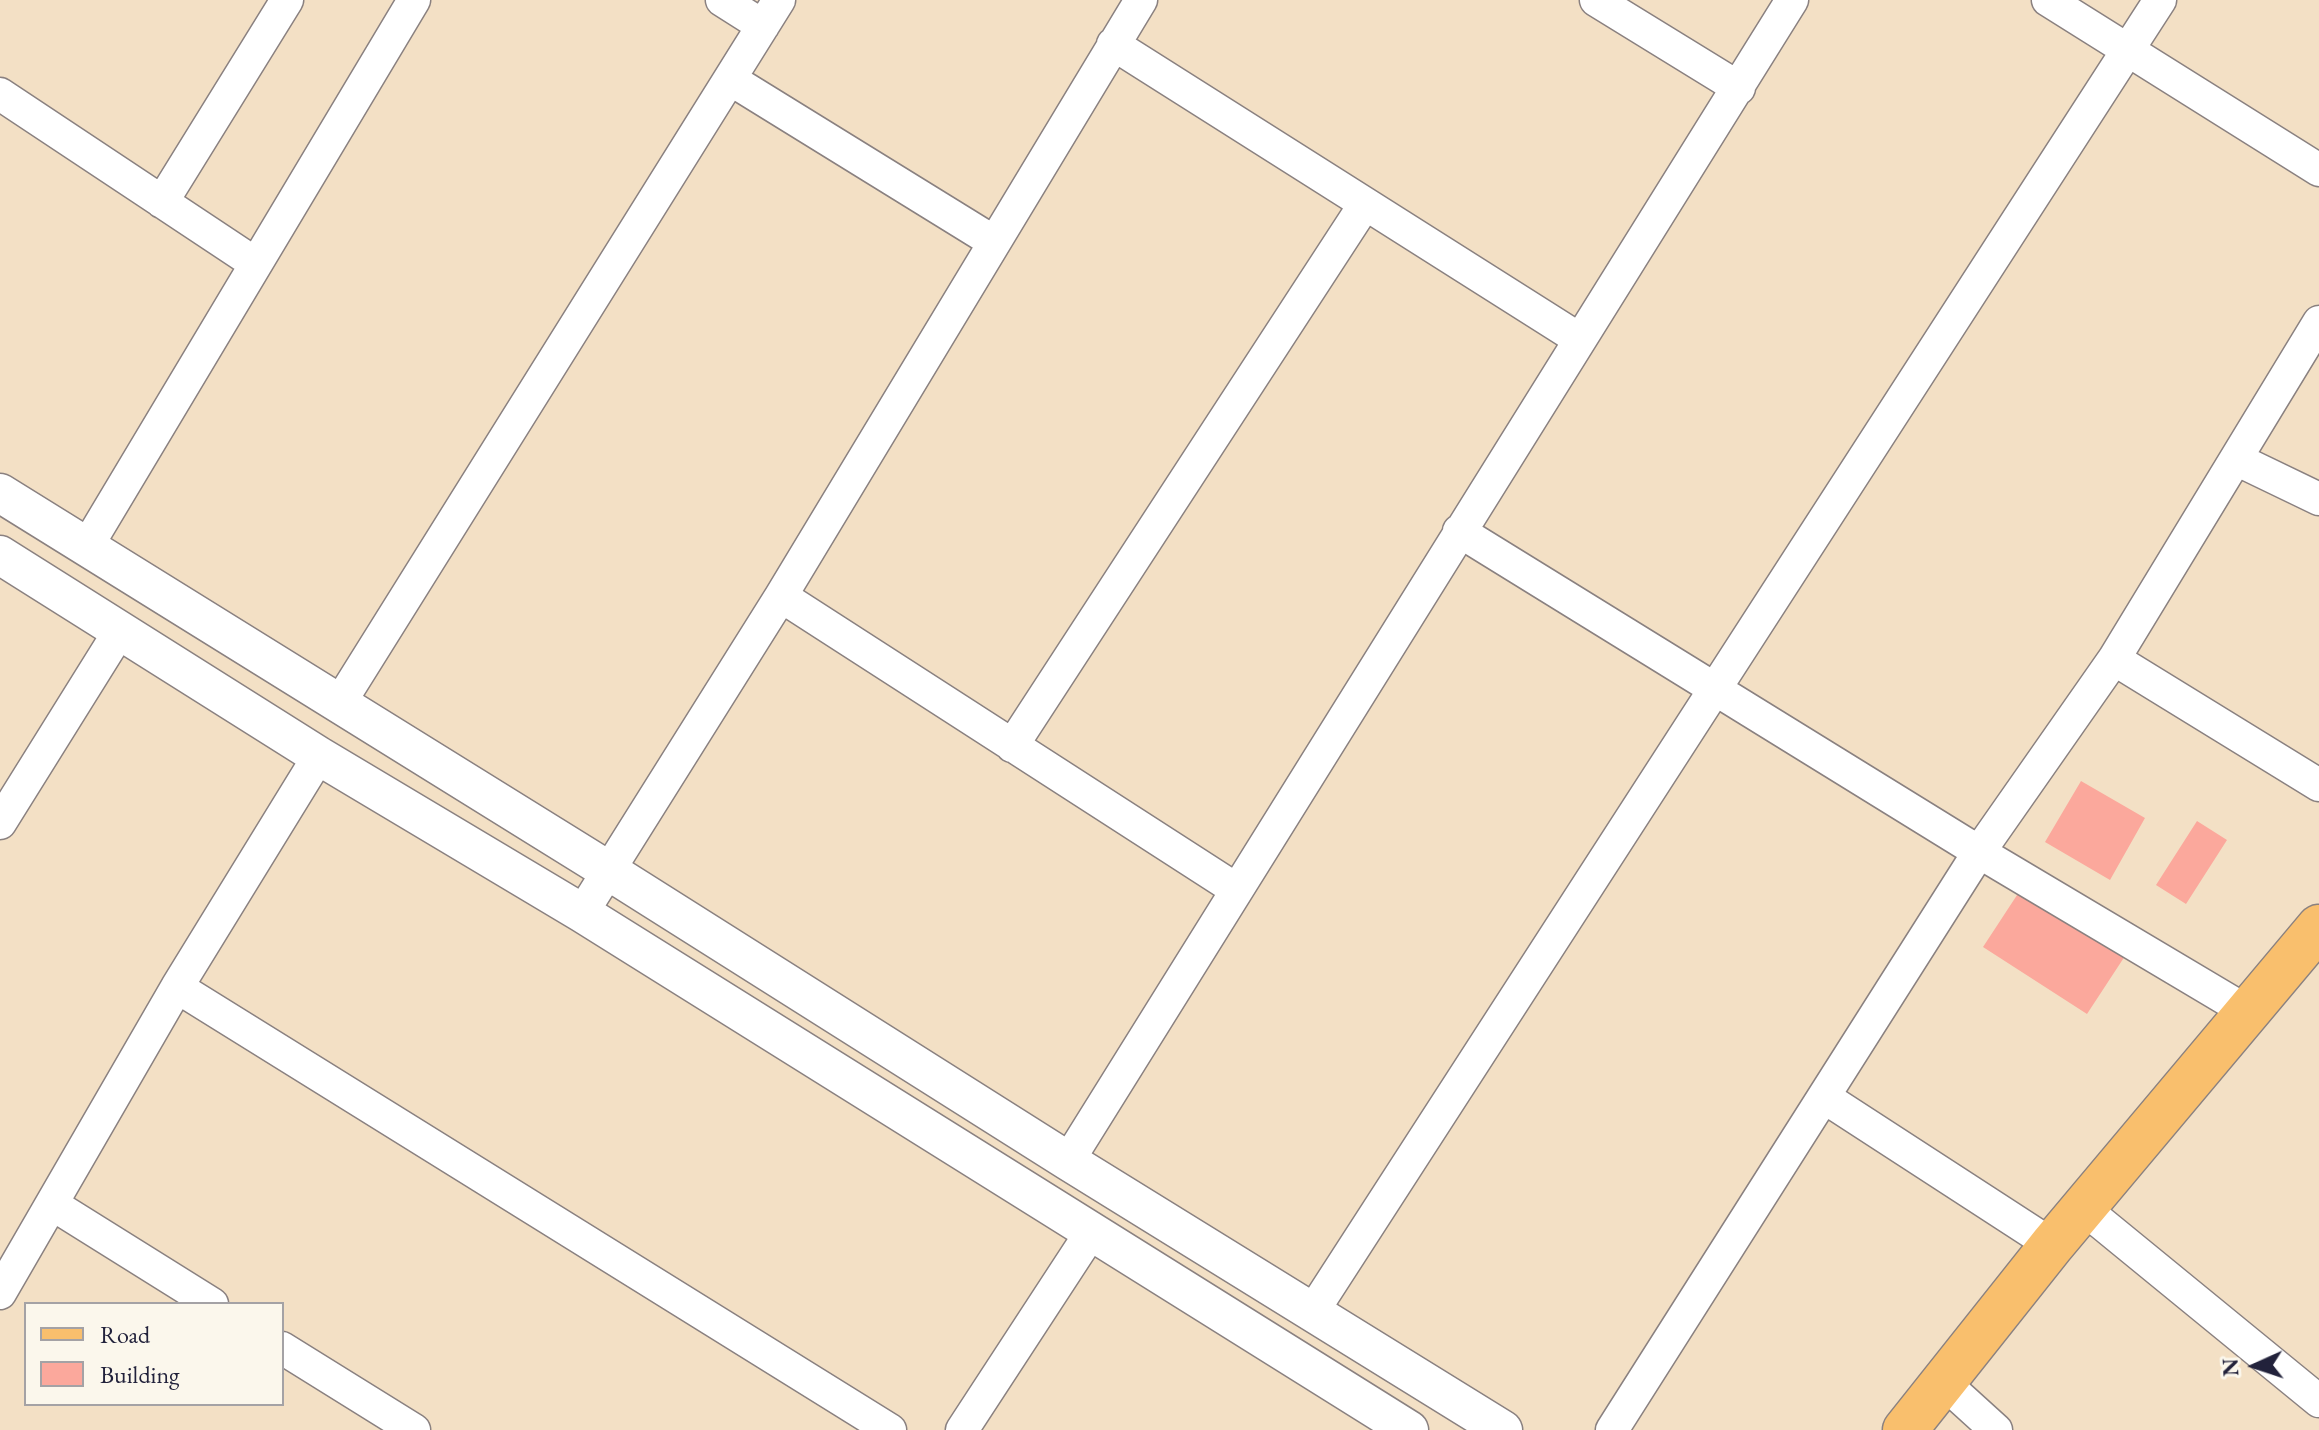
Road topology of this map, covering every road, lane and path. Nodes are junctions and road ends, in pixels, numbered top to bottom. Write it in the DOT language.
graph roads {
  1 [pos="287,0"];
  2 [pos="414,0"];
  3 [pos="722,0"];
  4 [pos="1141,0"];
  5 [pos="1596,0"];
  6 [pos="1792,0"];
  7 [pos="2048,0"];
  8 [pos="2160,0"];
  9 [pos="771,13"];
  10 [pos="1113,44"];
  11 [pos="2129,51"];
  12 [pos="730,79"];
  13 [pos="1739,88"];
  14 [pos="0,94"];
  15 [pos="2319,170"];
  16 [pos="162,202"];
  17 [pos="1365,204"];
  18 [pos="994,242"];
  19 [pos="256,264"];
  20 [pos="2319,322"];
  21 [pos="1579,339"];
  22 [pos="2236,459"];
  23 [pos="0,493"];
  24 [pos="2319,499"];
  25 [pos="1459,531"];
  26 [pos="86,548"];
  27 [pos="0,555"];
  28 [pos="781,596"];
  29 [pos="121,629"];
  30 [pos="2114,659"];
  31 [pos="1714,688"];
  32 [pos="339,704"];
  33 [pos="1012,746"];
  34 [pos="319,756"];
  35 [pos="2319,785"];
  36 [pos="0,823"];
  37 [pos="1979,852"];
  38 [pos="609,871"];
  39 [pos="1237,890"];
  40 [pos="582,913"];
  41 [pos="2319,927"];
  42 [pos="177,987"];
  43 [pos="2248,1012"];
  44 [pos="1824,1097"];
  45 [pos="1068,1161"];
  46 [pos="52,1204"];
  47 [pos="2083,1208"];
  48 [pos="1092,1231"];
  49 [pos="2052,1245"];
  50 [pos="0,1293"];
  51 [pos="209,1302"];
  52 [pos="1313,1311"];
  53 [pos="284,1349"];
  54 [pos="1942,1381"];
  55 [pos="2318,1398"];
  56 [pos="414,1430"];
  57 [pos="890,1430"];
  58 [pos="962,1430"];
  59 [pos="1409,1430"];
  60 [pos="1503,1430"];
  61 [pos="1612,1430"];
  62 [pos="1905,1430"];
  63 [pos="1996,1430"];
  1 -- 16 [label="street"];
  2 -- 19 [label="street"];
  3 -- 9 [label="street"];
  4 -- 10 [label="street"];
  5 -- 13 [label="street"];
  6 -- 13 [label="street"];
  7 -- 11 [label="street"];
  8 -- 11 [label="street"];
  9 -- 12 [label="street"];
  10 -- 17 [label="street"];
  10 -- 18 [label="street"];
  11 -- 15 [label="street"];
  11 -- 31 [label="street"];
  12 -- 18 [label="street"];
  12 -- 32 [label="street"];
  13 -- 21 [label="street"];
  14 -- 16 [label="street"];
  16 -- 19 [label="street"];
  17 -- 21 [label="street"];
  17 -- 33 [label="street"];
  18 -- 28 [label="street"];
  19 -- 26 [label="street"];
  20 -- 22 [label="street"];
  21 -- 25 [label="street"];
  22 -- 24 [label="street"];
  22 -- 30 [label="street"];
  23 -- 26 [label="street"];
  25 -- 31 [label="street"];
  25 -- 39 [label="street"];
  26 -- 32 [label="street"];
  27 -- 29 [label="street"];
  28 -- 33 [label="street"];
  28 -- 38 [label="street"];
  29 -- 34 [label="street"];
  29 -- 36 [label="street"];
  30 -- 35 [label="street"];
  30 -- 37 [label="street"];
  31 -- 37 [label="street"];
  31 -- 52 [label="street"];
  32 -- 38 [label="street"];
  33 -- 39 [label="street"];
  34 -- 40 [label="street"];
  34 -- 42 [label="street"];
  37 -- 43 [label="street"];
  37 -- 44 [label="street"];
  38 -- 40 [label="street"];
  38 -- 45 [label="street"];
  39 -- 45 [label="street"];
  40 -- 48 [label="street"];
  41 -- 43 [label="main road"];
  42 -- 46 [label="street"];
  42 -- 57 [label="street"];
  43 -- 47 [label="main road"];
  44 -- 49 [label="street"];
  44 -- 61 [label="street"];
  45 -- 52 [label="street"];
  46 -- 50 [label="street"];
  46 -- 51 [label="street"];
  47 -- 49 [label="main road"];
  47 -- 55 [label="street"];
  48 -- 58 [label="street"];
  48 -- 59 [label="street"];
  49 -- 54 [label="main road"];
  52 -- 60 [label="street"];
  53 -- 56 [label="street"];
  54 -- 62 [label="main road"];
  54 -- 63 [label="street"];
}
